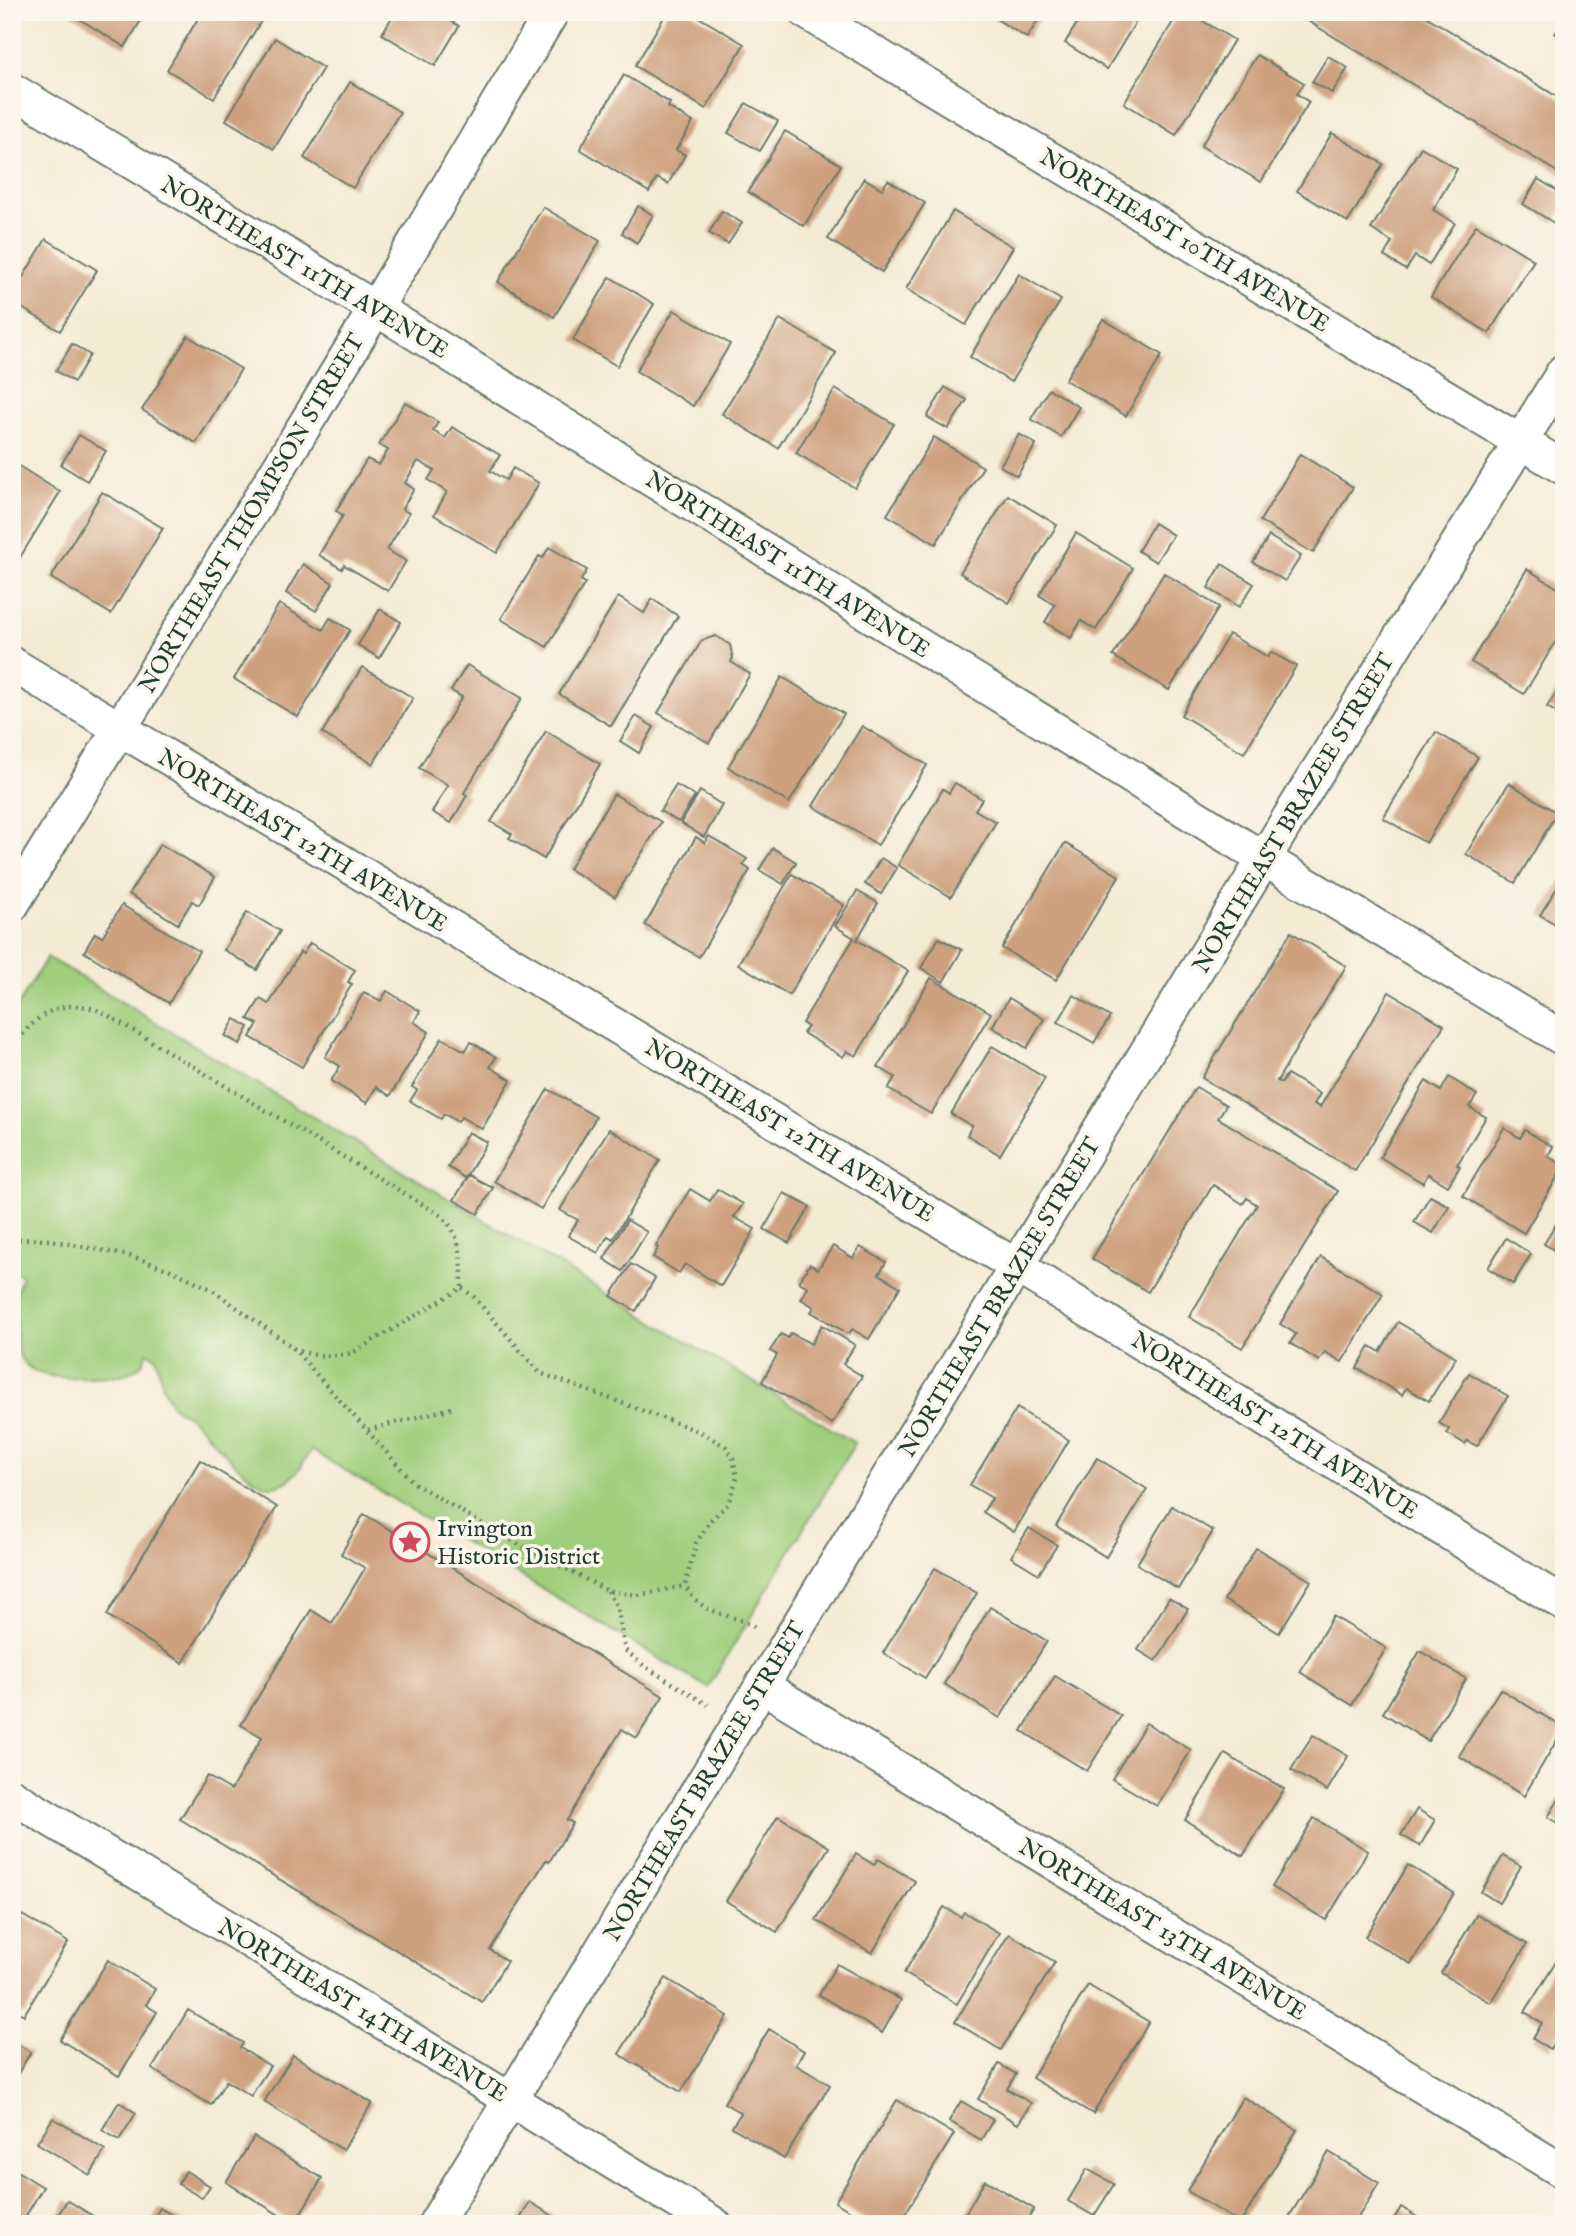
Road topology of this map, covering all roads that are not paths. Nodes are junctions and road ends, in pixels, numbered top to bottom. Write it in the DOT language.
graph roads {
  1 [pos="552,12"];
  2 [pos="806,12"];
  3 [pos="12,90"];
  4 [pos="375,308"];
  5 [pos="1564,371"];
  6 [pos="1521,442"];
  7 [pos="1564,468"];
  8 [pos="12,664"];
  9 [pos="119,729"];
  10 [pos="1264,859"];
  11 [pos="12,905"];
  12 [pos="1564,1040"];
  13 [pos="1018,1266"];
  14 [pos="1564,1604"];
  15 [pos="762,1686"];
  16 [pos="12,1796"];
  17 [pos="510,2100"];
  18 [pos="1564,2172"];
  19 [pos="435,2224"];
  20 [pos="714,2224"];
  1 -- 4 [label="street, NORTHEAST THOMPSON STREET"];
  2 -- 6 [label="street, NORTHEAST 10TH AVENUE"];
  3 -- 4 [label="street, NORTHEAST 11TH AVENUE"];
  4 -- 9 [label="street, NORTHEAST THOMPSON STREET"];
  4 -- 10 [label="street, NORTHEAST 11TH AVENUE"];
  5 -- 6 [label="street, NORTHEAST BRAZEE STREET"];
  6 -- 7 [label="street, NORTHEAST 10TH AVENUE"];
  6 -- 10 [label="street, NORTHEAST BRAZEE STREET"];
  8 -- 9 [label="street, NORTHEAST 12TH AVENUE"];
  9 -- 11 [label="street, NORTHEAST THOMPSON STREET"];
  9 -- 13 [label="street, NORTHEAST 12TH AVENUE"];
  10 -- 12 [label="street, NORTHEAST 11TH AVENUE"];
  10 -- 13 [label="street, NORTHEAST BRAZEE STREET"];
  13 -- 14 [label="street, NORTHEAST 12TH AVENUE"];
  13 -- 15 [label="street, NORTHEAST BRAZEE STREET"];
  15 -- 17 [label="street, NORTHEAST BRAZEE STREET"];
  15 -- 18 [label="street, NORTHEAST 13TH AVENUE"];
  16 -- 17 [label="street, NORTHEAST 14TH AVENUE"];
  17 -- 19 [label="street, NORTHEAST BRAZEE STREET"];
  17 -- 20 [label="street, NORTHEAST 14TH AVENUE"];
}
